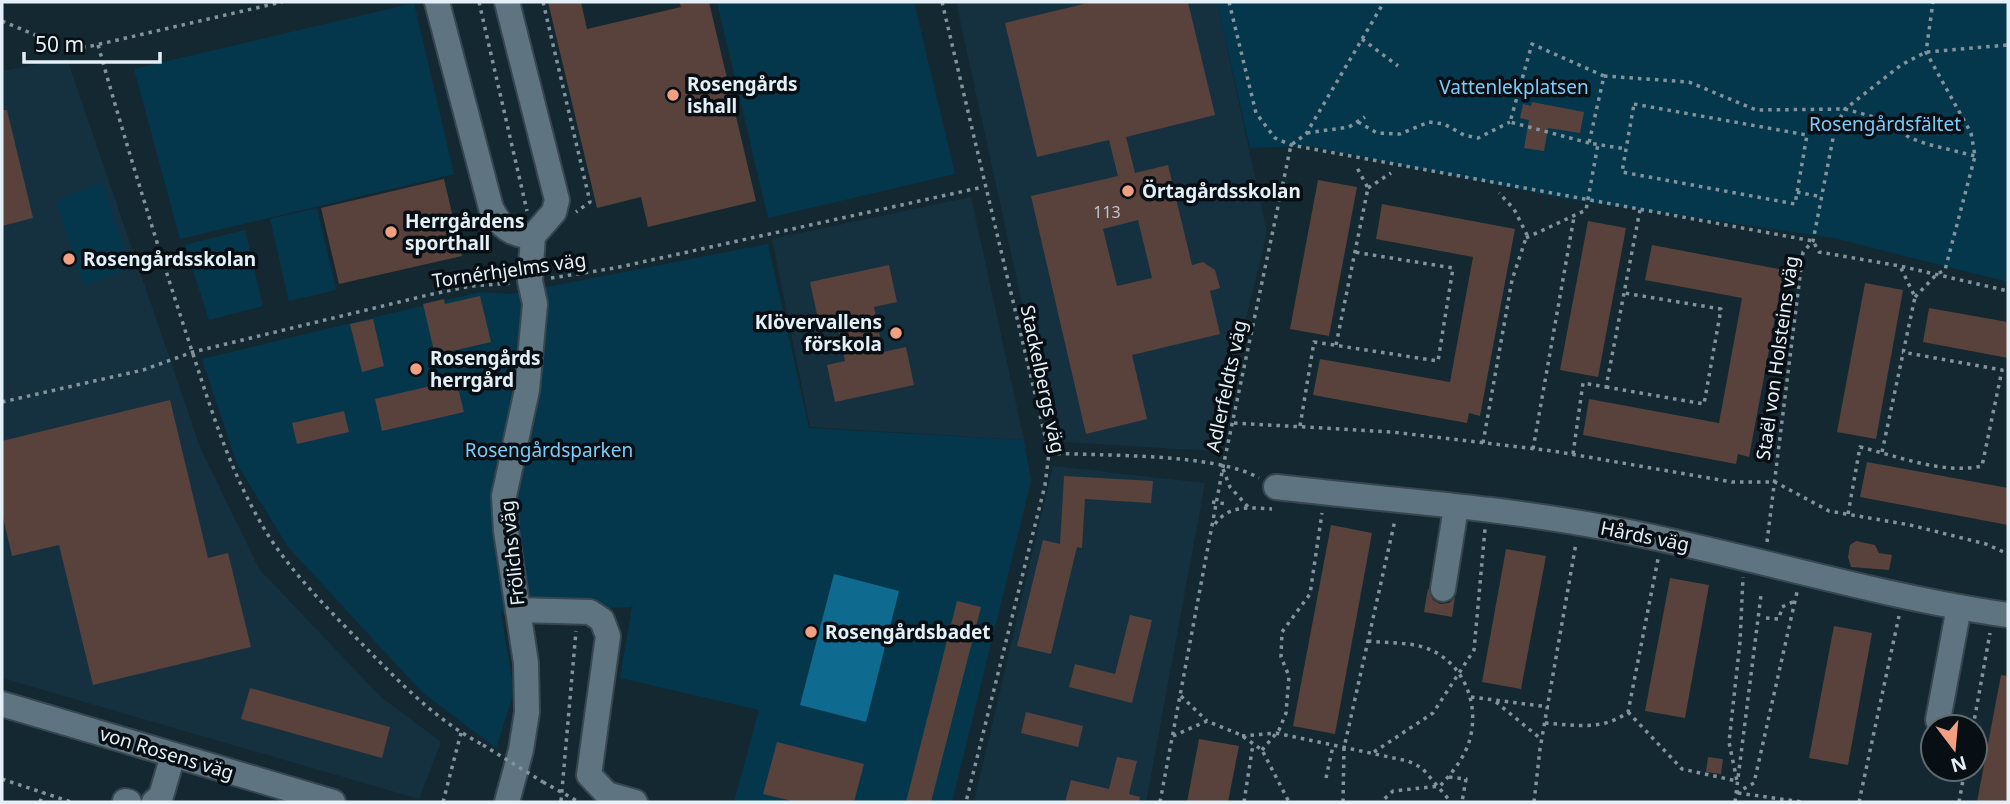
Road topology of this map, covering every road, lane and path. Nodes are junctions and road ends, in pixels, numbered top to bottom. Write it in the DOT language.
graph roads {
  1 [pos="282,2"];
  2 [pos="437,2"];
  3 [pos="479,2"];
  4 [pos="507,2"];
  5 [pos="942,2"];
  6 [pos="1229,2"];
  7 [pos="1384,2"];
  8 [pos="1933,2"];
  9 [pos="2,21"];
  10 [pos="1362,39"];
  11 [pos="98,45"];
  12 [pos="2008,45"];
  13 [pos="1926,52"];
  14 [pos="1398,66"];
  15 [pos="1604,76"];
  16 [pos="1845,109"];
  17 [pos="1365,117"];
  18 [pos="1358,122"];
  19 [pos="1510,122"];
  20 [pos="1306,134"];
  21 [pos="1589,143"];
  22 [pos="1598,144"];
  23 [pos="1291,145"];
  24 [pos="1626,149"];
  25 [pos="1975,156"];
  26 [pos="1356,166"];
  27 [pos="1391,173"];
  28 [pos="983,187"];
  29 [pos="1368,188"];
  30 [pos="1797,192"];
  31 [pos="1499,193"];
  32 [pos="1822,197"];
  33 [pos="1590,202"];
  34 [pos="1640,210"];
  35 [pos="1574,217"];
  36 [pos="533,236"];
  37 [pos="1526,238"];
  38 [pos="1813,242"];
  39 [pos="1354,252"];
  40 [pos="1900,265"];
  41 [pos="1937,274"];
  42 [pos="2008,291"];
  43 [pos="1624,292"];
  44 [pos="532,293"];
  45 [pos="1915,297"];
  46 [pos="1336,345"];
  47 [pos="193,352"];
  48 [pos="1902,352"];
  49 [pos="1606,387"];
  50 [pos="2,402"];
  51 [pos="1234,423"];
  52 [pos="1300,426"];
  53 [pos="1483,443"];
  54 [pos="1534,449"];
  55 [pos="1882,452"];
  56 [pos="1049,453"];
  57 [pos="1573,454"];
  58 [pos="1223,467"];
  59 [pos="1775,482"];
  60 [pos="1275,498"];
  61 [pos="1215,503"];
  62 [pos="1227,504"];
  63 [pos="1322,507"];
  64 [pos="1249,508"];
  65 [pos="1397,513"];
  66 [pos="1848,514"];
  67 [pos="1455,516"];
  68 [pos="1491,524"];
  69 [pos="1214,525"];
  70 [pos="1578,538"];
  71 [pos="1767,548"];
  72 [pos="1659,554"];
  73 [pos="2008,554"];
  74 [pos="1732,575"];
  75 [pos="1743,577"];
  76 [pos="1754,579"];
  77 [pos="1787,587"];
  78 [pos="1443,589"];
  79 [pos="1798,590"];
  80 [pos="1809,592"];
  81 [pos="1761,595"];
  82 [pos="1795,601"];
  83 [pos="1899,605"];
  84 [pos="1959,607"];
  85 [pos="518,610"];
  86 [pos="578,611"];
  87 [pos="1766,618"];
  88 [pos="1999,625"];
  89 [pos="1368,641"];
  90 [pos="1460,673"];
  91 [pos="1180,696"];
  92 [pos="1471,697"];
  93 [pos="1494,700"];
  94 [pos="2,704"];
  95 [pos="1549,707"];
  96 [pos="1628,712"];
  97 [pos="1939,713"];
  98 [pos="1977,713"];
  99 [pos="1207,721"];
  100 [pos="1545,723"];
  101 [pos="461,733"];
  102 [pos="1276,733"];
  103 [pos="1242,736"];
  104 [pos="1173,737"];
  105 [pos="1542,740"];
  106 [pos="1253,744"];
  107 [pos="1333,746"];
  108 [pos="1344,748"];
  109 [pos="1262,750"];
  110 [pos="1374,752"];
  111 [pos="173,755"];
  112 [pos="1448,777"];
  113 [pos="1326,778"];
  114 [pos="2,779"];
  115 [pos="1737,781"];
  116 [pos="1962,783"];
  117 [pos="1440,786"];
  118 [pos="562,792"];
  119 [pos="43,793"];
  120 [pos="1736,793"];
  121 [pos="561,801"];
  122 [pos="40,802"];
  123 [pos="71,802"];
  124 [pos="154,802"];
  125 [pos="333,802"];
  126 [pos="443,802"];
  127 [pos="507,802"];
  128 [pos="579,802"];
  129 [pos="635,802"];
  130 [pos="966,802"];
  131 [pos="1160,802"];
  132 [pos="1244,802"];
  133 [pos="1290,802"];
  134 [pos="1343,802"];
  135 [pos="1381,802"];
  136 [pos="1451,802"];
  137 [pos="1462,802"];
  138 [pos="1534,802"];
  139 [pos="1735,802"];
  140 [pos="1802,802"];
  141 [pos="1859,802"];
  142 [pos="1959,802"];
  1 -- 11 [label="path"];
  2 -- 36 [label="street"];
  3 -- 36 [label="path"];
  4 -- 36 [label="street"];
  5 -- 28 [label="path, Stackelbergs väg"];
  6 -- 23 [label="path"];
  7 -- 10 [label="path"];
  8 -- 13 [label="path"];
  9 -- 11 [label="path"];
  10 -- 14 [label="path"];
  10 -- 20 [label="path"];
  11 -- 47 [label="path"];
  12 -- 13 [label="path"];
  13 -- 16 [label="path"];
  13 -- 25 [label="path"];
  15 -- 16 [label="path"];
  15 -- 19 [label="path"];
  15 -- 21 [label="path"];
  16 -- 25 [label="path"];
  16 -- 32 [label="path, Staël von Holsteins väg"];
  17 -- 18 [label="path"];
  18 -- 19 [label="path"];
  18 -- 20 [label="path"];
  19 -- 21 [label="path"];
  20 -- 23 [label="path"];
  21 -- 22 [label="path"];
  22 -- 24 [label="path"];
  22 -- 33 [label="path"];
  23 -- 33 [label="path"];
  23 -- 51 [label="path, Adlerfeldts väg"];
  24 -- 30 [label="path"];
  24 -- 30 [label="path"];
  25 -- 41 [label="path"];
  26 -- 29 [label="path"];
  27 -- 29 [label="path"];
  28 -- 44 [label="path, Tornérhjelms väg"];
  28 -- 56 [label="path, Stackelbergs väg"];
  29 -- 39 [label="path"];
  30 -- 32 [label="path"];
  31 -- 37 [label="path"];
  32 -- 38 [label="path, Staël von Holsteins väg"];
  33 -- 34 [label="path"];
  33 -- 35 [label="path"];
  34 -- 38 [label="path"];
  34 -- 43 [label="path"];
  35 -- 37 [label="path"];
  35 -- 54 [label="path"];
  36 -- 44 [label="street, Frölichs väg"];
  37 -- 53 [label="path"];
  38 -- 40 [label="path"];
  38 -- 59 [label="path, Staël von Holsteins väg"];
  39 -- 46 [label="path"];
  39 -- 46 [label="path"];
  40 -- 41 [label="path"];
  40 -- 45 [label="path"];
  41 -- 42 [label="path"];
  41 -- 45 [label="path"];
  43 -- 49 [label="path"];
  43 -- 49 [label="path"];
  44 -- 47 [label="path, Tornérhjelms väg"];
  44 -- 85 [label="street, Frölichs väg"];
  45 -- 55 [label="path"];
  46 -- 52 [label="path"];
  47 -- 50 [label="path, Tornérhjelms väg"];
  47 -- 101 [label="path"];
  48 -- 55 [label="path"];
  49 -- 57 [label="path"];
  51 -- 52 [label="path"];
  51 -- 58 [label="path, Adlerfeldts väg"];
  52 -- 53 [label="path"];
  53 -- 54 [label="path"];
  54 -- 57 [label="path"];
  55 -- 66 [label="path"];
  56 -- 58 [label="path"];
  56 -- 130 [label="path, Stackelbergs väg"];
  57 -- 59 [label="path"];
  58 -- 60 [label="path"];
  58 -- 61 [label="path, Adlerfeldts väg"];
  58 -- 64 [label="path"];
  59 -- 66 [label="path"];
  59 -- 71 [label="path, Staël von Holsteins väg"];
  60 -- 63 [label="street, Hårds väg"];
  60 -- 64 [label="path"];
  61 -- 62 [label="path"];
  61 -- 69 [label="path, Adlerfeldts väg"];
  63 -- 65 [label="street, Hårds väg"];
  63 -- 102 [label="path"];
  64 -- 69 [label="path"];
  65 -- 67 [label="street, Hårds väg"];
  65 -- 89 [label="path"];
  66 -- 73 [label="path"];
  67 -- 68 [label="street, Hårds väg"];
  67 -- 68 [label="path"];
  67 -- 78 [label="street"];
  68 -- 70 [label="street, Hårds väg"];
  68 -- 90 [label="path"];
  69 -- 91 [label="path, Adlerfeldts väg"];
  70 -- 72 [label="street, Hårds väg"];
  70 -- 95 [label="path"];
  72 -- 83 [label="street, Hårds väg"];
  72 -- 96 [label="path"];
  74 -- 75 [label="path"];
  75 -- 76 [label="path"];
  75 -- 115 [label="path"];
  77 -- 79 [label="path"];
  79 -- 80 [label="path"];
  79 -- 82 [label="path"];
  81 -- 115 [label="path"];
  82 -- 87 [label="path"];
  82 -- 120 [label="path"];
  83 -- 84 [label="street, Hårds väg"];
  83 -- 141 [label="path"];
  84 -- 88 [label="street, Hårds väg"];
  84 -- 97 [label="street"];
  85 -- 86 [label="street"];
  85 -- 127 [label="street, Frölichs väg"];
  86 -- 118 [label="path"];
  86 -- 129 [label="street"];
  88 -- 98 [label="path"];
  89 -- 90 [label="path"];
  89 -- 108 [label="path"];
  90 -- 92 [label="path"];
  90 -- 110 [label="path"];
  91 -- 99 [label="path"];
  91 -- 104 [label="path, Adlerfeldts väg"];
  92 -- 93 [label="path"];
  92 -- 112 [label="path"];
  93 -- 95 [label="path"];
  93 -- 105 [label="path"];
  94 -- 111 [label="street, von Rosens väg"];
  95 -- 100 [label="path"];
  96 -- 100 [label="path"];
  96 -- 115 [label="path"];
  99 -- 103 [label="path"];
  99 -- 104 [label="path"];
  100 -- 105 [label="path"];
  101 -- 118 [label="path, bridge"];
  101 -- 126 [label="path"];
  102 -- 103 [label="path"];
  102 -- 107 [label="path"];
  102 -- 109 [label="path"];
  103 -- 106 [label="path"];
  104 -- 131 [label="path, Adlerfeldts väg"];
  105 -- 138 [label="path"];
  106 -- 109 [label="path"];
  106 -- 132 [label="path"];
  107 -- 108 [label="path"];
  107 -- 113 [label="path"];
  108 -- 110 [label="path"];
  108 -- 134 [label="path"];
  109 -- 133 [label="path"];
  110 -- 117 [label="path"];
  111 -- 124 [label="street"];
  111 -- 125 [label="street, von Rosens väg"];
  112 -- 117 [label="path"];
  112 -- 137 [label="path"];
  114 -- 119 [label="path"];
  115 -- 120 [label="path"];
  116 -- 142 [label="path"];
  117 -- 135 [label="path"];
  117 -- 136 [label="path"];
  118 -- 121 [label="path"];
  118 -- 128 [label="path"];
  119 -- 122 [label="path"];
  119 -- 123 [label="path"];
  120 -- 139 [label="path"];
  120 -- 140 [label="path"];
}
